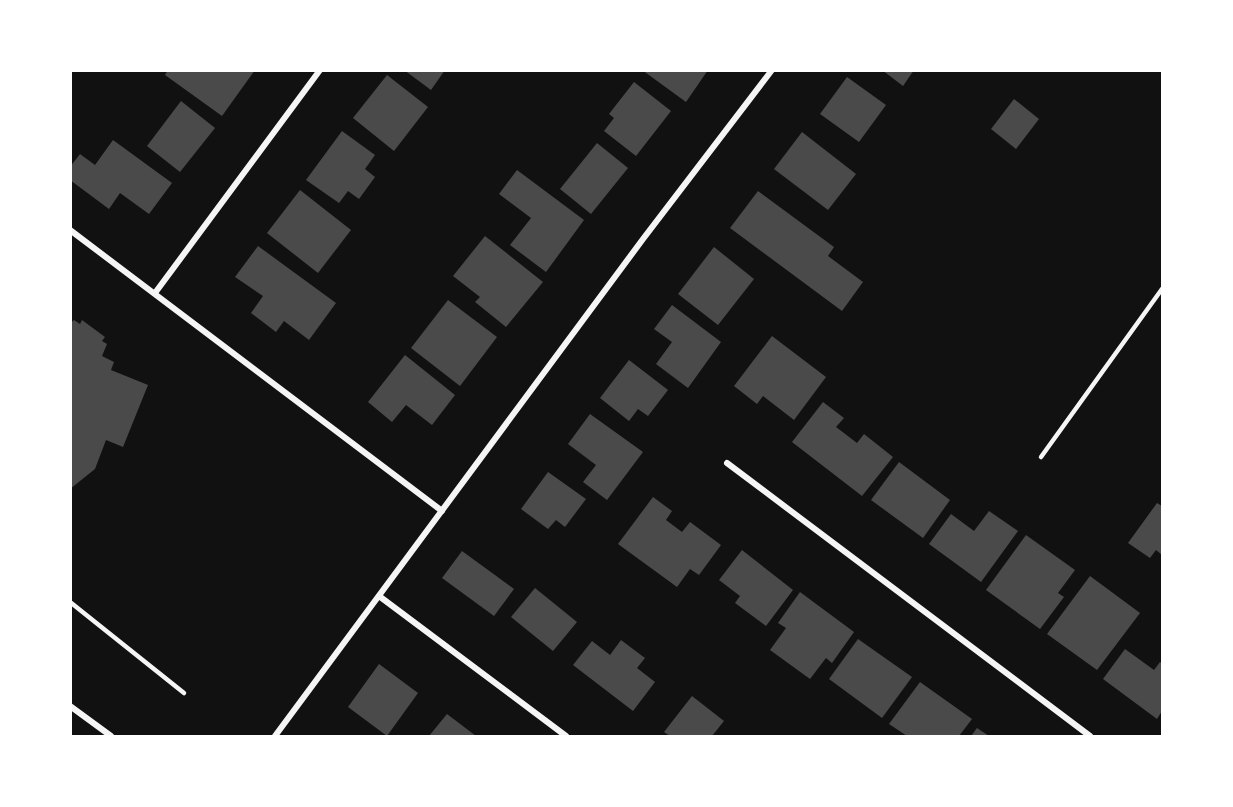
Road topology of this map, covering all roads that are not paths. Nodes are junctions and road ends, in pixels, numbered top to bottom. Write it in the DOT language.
graph roads {
  1 [pos="320,70"];
  2 [pos="772,70"];
  3 [pos="70,230"];
  4 [pos="1162,289"];
  5 [pos="155,293"];
  6 [pos="1041,457"];
  7 [pos="727,463"];
  8 [pos="442,512"];
  9 [pos="379,596"];
  10 [pos="70,602"];
  11 [pos="184,693"];
  12 [pos="70,706"];
  13 [pos="111,736"];
  14 [pos="275,736"];
  15 [pos="566,736"];
  16 [pos="1090,736"];
  1 -- 5 [label="street"];
  2 -- 8 [label="street"];
  3 -- 5 [label="street"];
  4 -- 6 [label="lane"];
  5 -- 8 [label="street"];
  7 -- 16 [label="street"];
  8 -- 9 [label="street"];
  9 -- 14 [label="street"];
  9 -- 15 [label="street"];
  10 -- 11 [label="lane"];
  12 -- 13 [label="street"];
}
